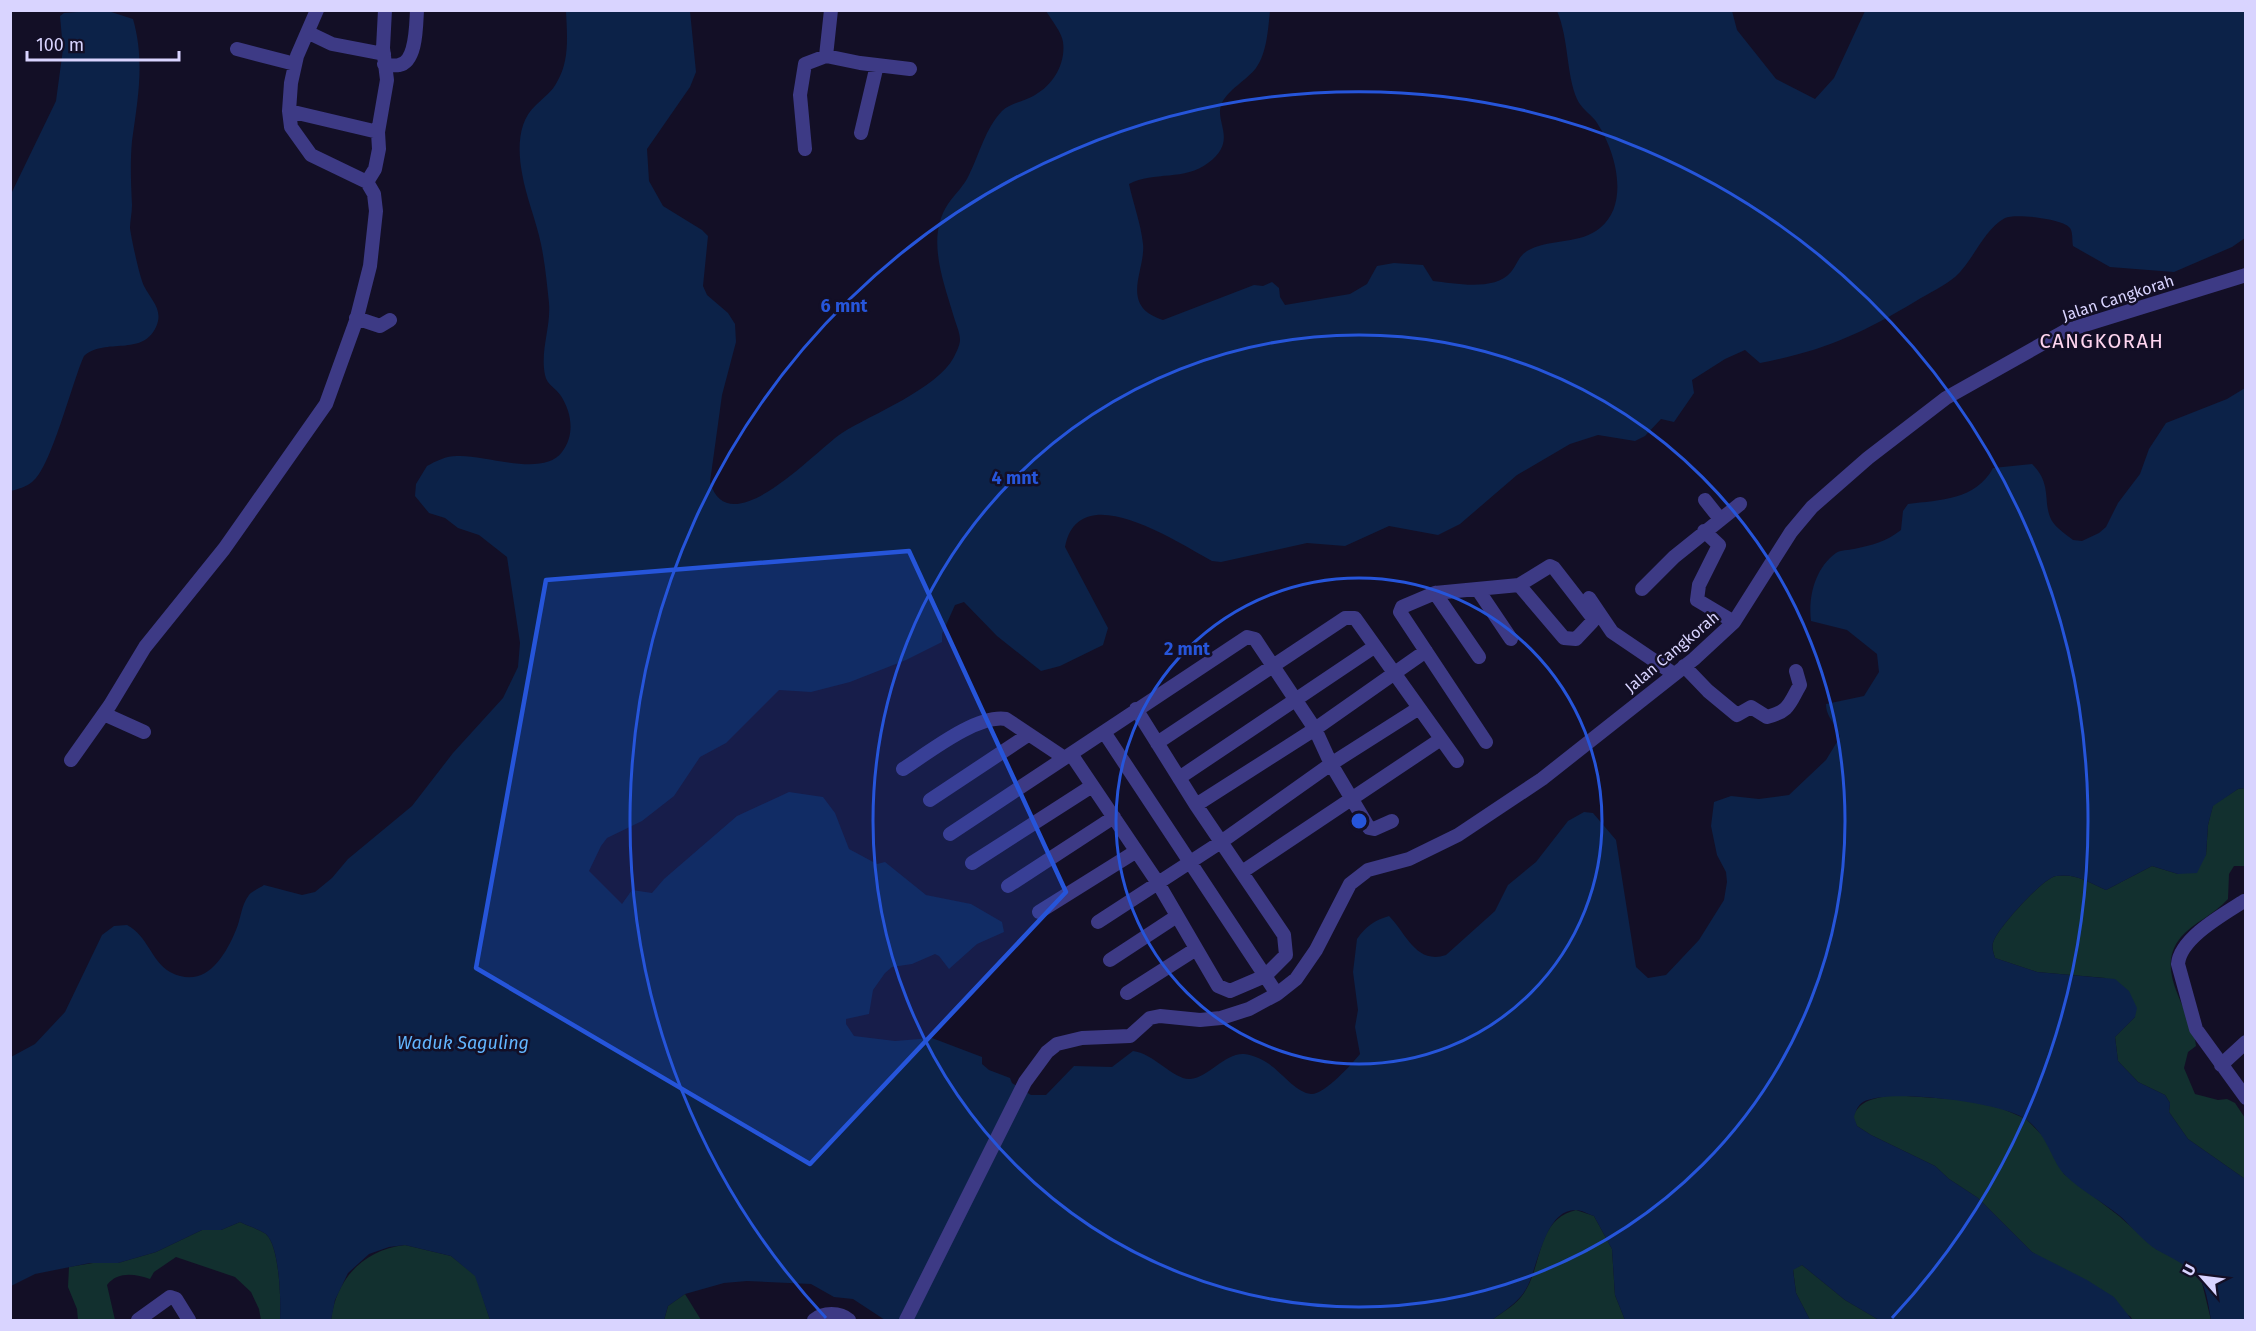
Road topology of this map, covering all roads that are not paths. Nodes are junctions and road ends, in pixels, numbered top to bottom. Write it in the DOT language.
graph roads {
  1 [pos="317,10"];
  2 [pos="385,10"];
  3 [pos="417,10"];
  4 [pos="831,10"];
  5 [pos="309,33"];
  6 [pos="237,49"];
  7 [pos="826,56"];
  8 [pos="384,59"];
  9 [pos="295,64"];
  10 [pos="877,65"];
  11 [pos="910,69"];
  12 [pos="289,111"];
  13 [pos="378,132"];
  14 [pos="861,133"];
  15 [pos="805,149"];
  16 [pos="367,182"];
  17 [pos="2246,275"];
  18 [pos="356,318"];
  19 [pos="390,320"];
  20 [pos="1705,500"];
  21 [pos="1740,504"];
  22 [pos="1720,519"];
  23 [pos="1704,531"];
  24 [pos="1519,585"];
  25 [pos="1642,589"];
  26 [pos="1478,590"];
  27 [pos="1435,593"];
  28 [pos="1589,598"];
  29 [pos="1734,622"];
  30 [pos="1511,639"];
  31 [pos="1374,647"];
  32 [pos="1426,651"];
  33 [pos="1479,657"];
  34 [pos="1274,667"];
  35 [pos="1679,670"];
  36 [pos="1796,671"];
  37 [pos="1393,674"];
  38 [pos="1296,700"];
  39 [pos="1419,708"];
  40 [pos="1136,709"];
  41 [pos="104,714"];
  42 [pos="1316,729"];
  43 [pos="144,732"];
  44 [pos="1104,732"];
  45 [pos="1028,735"];
  46 [pos="1441,739"];
  47 [pos="1486,742"];
  48 [pos="1157,743"];
  49 [pos="1067,756"];
  50 [pos="70,760"];
  51 [pos="1457,761"];
  52 [pos="1331,764"];
  53 [pos="903,769"];
  54 [pos="1179,778"];
  55 [pos="1092,786"];
  56 [pos="1351,798"];
  57 [pos="930,800"];
  58 [pos="1196,806"];
  59 [pos="1114,817"];
  60 [pos="1392,820"];
  61 [pos="950,834"];
  62 [pos="1221,842"];
  63 [pos="1135,852"];
  64 [pos="972,862"];
  65 [pos="1188,862"];
  66 [pos="1242,872"];
  67 [pos="1158,883"];
  68 [pos="1008,886"];
  69 [pos="2244,901"];
  70 [pos="1039,912"];
  71 [pos="1177,916"];
  72 [pos="1098,922"];
  73 [pos="1196,949"];
  74 [pos="1110,960"];
  75 [pos="1265,976"];
  76 [pos="1127,993"];
  77 [pos="1277,994"];
  78 [pos="2246,1042"];
  79 [pos="2221,1065"];
  80 [pos="2246,1098"];
  81 [pos="138,1320"];
  82 [pos="189,1320"];
  83 [pos="814,1320"];
  84 [pos="849,1320"];
  85 [pos="906,1320"];
  1 -- 5 [label="street"];
  2 -- 8 [label="street"];
  3 -- 8 [label="street"];
  4 -- 7 [label="street"];
  5 -- 8 [label="street"];
  5 -- 9 [label="street"];
  6 -- 9 [label="street"];
  7 -- 10 [label="street"];
  7 -- 15 [label="street"];
  8 -- 13 [label="street"];
  9 -- 12 [label="street"];
  10 -- 11 [label="street"];
  10 -- 14 [label="street"];
  12 -- 13 [label="street"];
  12 -- 16 [label="street"];
  13 -- 16 [label="street"];
  16 -- 18 [label="street"];
  17 -- 29 [label="street, Jalan Cangkorah"];
  18 -- 19 [label="street"];
  18 -- 41 [label="street"];
  20 -- 22 [label="street"];
  21 -- 22 [label="street"];
  22 -- 23 [label="street"];
  23 -- 25 [label="street"];
  23 -- 29 [label="street"];
  24 -- 24 [label="street"];
  24 -- 26 [label="street"];
  26 -- 27 [label="street"];
  26 -- 30 [label="street"];
  27 -- 32 [label="street"];
  27 -- 33 [label="street"];
  28 -- 35 [label="street"];
  29 -- 35 [label="street, Jalan Cangkorah"];
  31 -- 34 [label="street"];
  31 -- 37 [label="street"];
  31 -- 38 [label="street"];
  32 -- 37 [label="street"];
  32 -- 47 [label="street"];
  34 -- 38 [label="street"];
  34 -- 40 [label="street"];
  34 -- 48 [label="street"];
  35 -- 36 [label="street"];
  35 -- 77 [label="street, Jalan Cangkorah"];
  37 -- 39 [label="street"];
  37 -- 42 [label="street"];
  38 -- 42 [label="street"];
  38 -- 54 [label="street"];
  39 -- 46 [label="street"];
  39 -- 52 [label="street"];
  40 -- 44 [label="street"];
  40 -- 48 [label="street"];
  41 -- 43 [label="street"];
  41 -- 50 [label="street"];
  42 -- 52 [label="street"];
  42 -- 58 [label="street"];
  44 -- 49 [label="street"];
  44 -- 65 [label="street"];
  45 -- 49 [label="street"];
  45 -- 53 [label="street"];
  45 -- 57 [label="street"];
  46 -- 51 [label="street"];
  46 -- 56 [label="street"];
  48 -- 54 [label="street"];
  49 -- 55 [label="street"];
  49 -- 61 [label="street"];
  52 -- 56 [label="street"];
  52 -- 62 [label="street"];
  54 -- 58 [label="street"];
  55 -- 59 [label="street"];
  55 -- 64 [label="street"];
  56 -- 60 [label="street"];
  56 -- 66 [label="street"];
  58 -- 62 [label="street"];
  59 -- 63 [label="street"];
  59 -- 68 [label="street"];
  62 -- 65 [label="street"];
  62 -- 66 [label="street"];
  63 -- 67 [label="street"];
  63 -- 70 [label="street"];
  65 -- 67 [label="street"];
  65 -- 75 [label="street"];
  66 -- 75 [label="street"];
  67 -- 71 [label="street"];
  67 -- 72 [label="street"];
  69 -- 79 [label="street"];
  71 -- 73 [label="street"];
  71 -- 74 [label="street"];
  73 -- 75 [label="street"];
  73 -- 76 [label="street"];
  75 -- 77 [label="street"];
  77 -- 85 [label="street, Jalan Cangkorah"];
  78 -- 79 [label="street"];
  79 -- 80 [label="street"];
  81 -- 82 [label="street"];
  83 -- 84 [label="street"];
}
